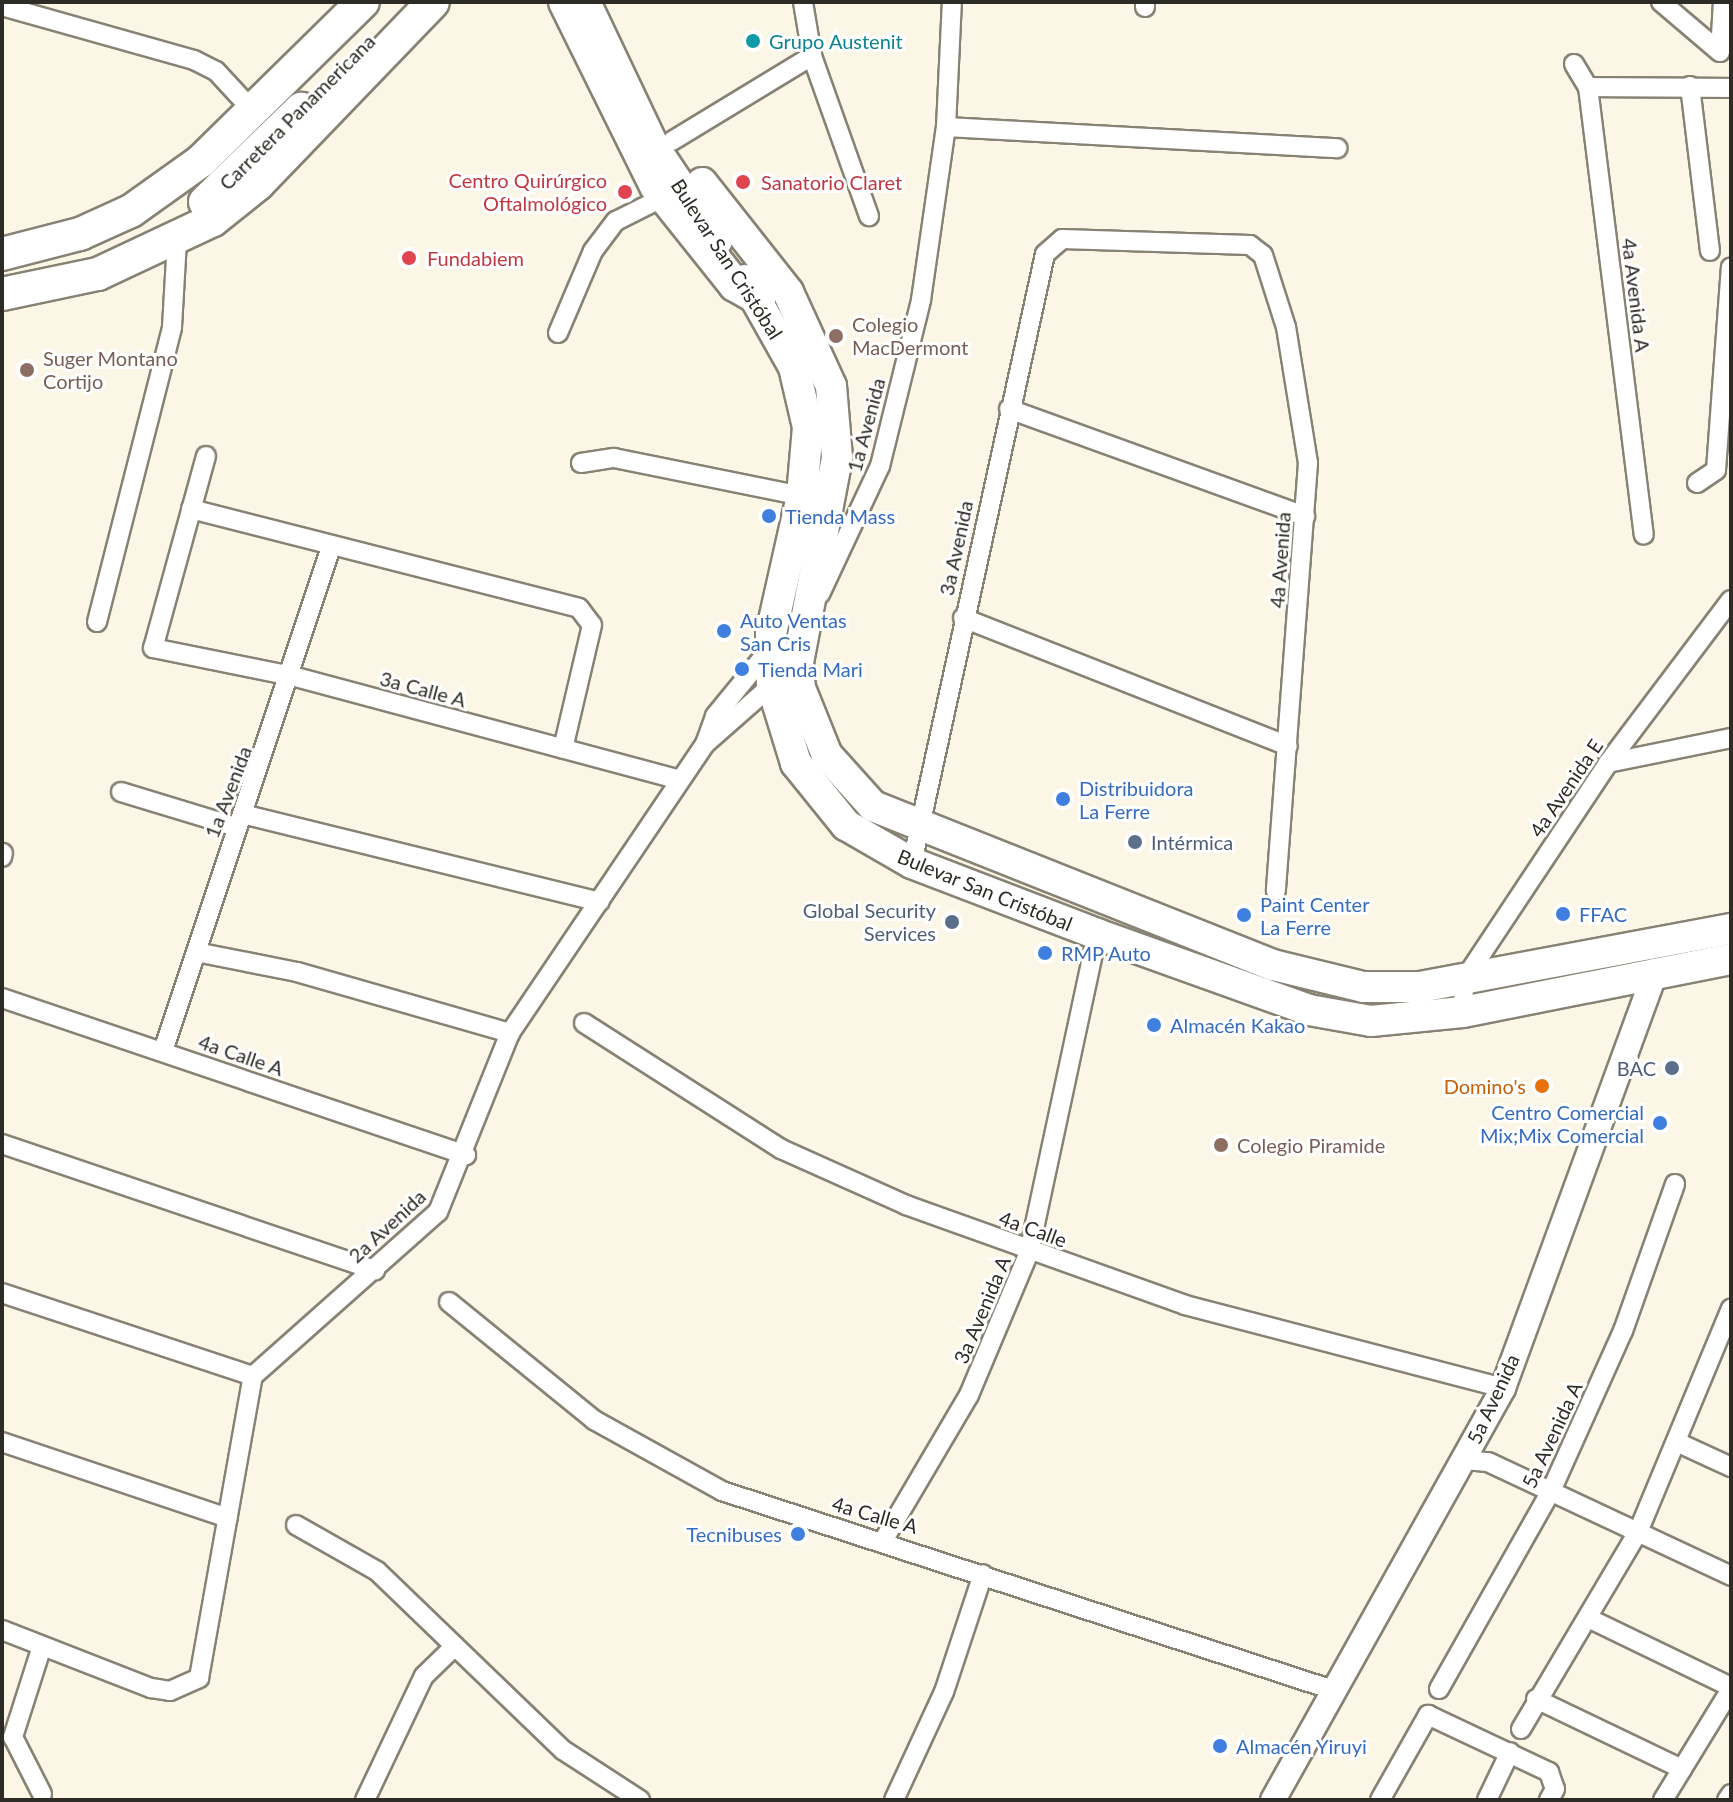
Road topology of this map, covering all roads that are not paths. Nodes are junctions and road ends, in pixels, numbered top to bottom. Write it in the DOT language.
graph roads {
  1 [pos="363,2"];
  2 [pos="388,2"];
  3 [pos="408,2"];
  4 [pos="433,2"];
  5 [pos="565,2"];
  6 [pos="585,2"];
  7 [pos="605,2"];
  8 [pos="803,2"];
  9 [pos="952,2"];
  10 [pos="1661,2"];
  11 [pos="1723,2"];
  12 [pos="2,6"];
  13 [pos="812,56"];
  14 [pos="1574,64"];
  15 [pos="1690,86"];
  16 [pos="1588,87"];
  17 [pos="1731,88"];
  18 [pos="254,112"];
  19 [pos="946,127"];
  20 [pos="672,141"];
  21 [pos="1337,148"];
  22 [pos="664,197"];
  23 [pos="131,211"];
  24 [pos="869,216"];
  25 [pos="177,239"];
  26 [pos="1050,245"];
  27 [pos="1710,251"];
  28 [pos="2,254"];
  29 [pos="1731,268"];
  30 [pos="2,280"];
  31 [pos="2,294"];
  32 [pos="759,299"];
  33 [pos="558,333"];
  34 [pos="1009,409"];
  35 [pos="206,456"];
  36 [pos="581,463"];
  37 [pos="1697,483"];
  38 [pos="802,496"];
  39 [pos="191,509"];
  40 [pos="1305,516"];
  41 [pos="1644,535"];
  42 [pos="331,547"];
  43 [pos="1731,600"];
  44 [pos="808,605"];
  45 [pos="963,618"];
  46 [pos="97,622"];
  47 [pos="769,650"];
  48 [pos="292,676"];
  49 [pos="772,685"];
  50 [pos="1731,738"];
  51 [pos="705,744"];
  52 [pos="1288,746"];
  53 [pos="563,749"];
  54 [pos="1608,763"];
  55 [pos="679,780"];
  56 [pos="121,792"];
  57 [pos="241,821"];
  58 [pos="920,830"];
  59 [pos="912,863"];
  60 [pos="1276,891"];
  61 [pos="599,902"];
  62 [pos="1731,929"];
  63 [pos="1097,934"];
  64 [pos="1731,942"];
  65 [pos="196,952"];
  66 [pos="1731,959"];
  67 [pos="1656,971"];
  68 [pos="1464,980"];
  69 [pos="2,998"];
  70 [pos="1463,1012"];
  71 [pos="584,1023"];
  72 [pos="510,1033"];
  73 [pos="163,1051"];
  74 [pos="2,1144"];
  75 [pos="466,1155"];
  76 [pos="1675,1184"];
  77 [pos="1029,1252"];
  78 [pos="375,1270"];
  79 [pos="2,1293"];
  80 [pos="449,1302"];
  81 [pos="1731,1309"];
  82 [pos="253,1376"];
  83 [pos="1503,1388"];
  84 [pos="2,1442"];
  85 [pos="1681,1444"];
  86 [pos="1464,1460"];
  87 [pos="1731,1467"];
  88 [pos="1551,1491"];
  89 [pos="228,1518"];
  90 [pos="296,1525"];
  91 [pos="1638,1532"];
  92 [pos="883,1541"];
  93 [pos="983,1574"];
  94 [pos="1731,1576"];
  95 [pos="1588,1618"];
  96 [pos="2,1630"];
  97 [pos="42,1646"];
  98 [pos="455,1646"];
  99 [pos="1731,1688"];
  100 [pos="1330,1689"];
  101 [pos="1439,1689"];
  102 [pos="1536,1699"];
  103 [pos="1521,1729"];
  104 [pos="1510,1752"];
  105 [pos="1682,1769"];
  106 [pos="42,1794"];
  107 [pos="1731,1794"];
  108 [pos="365,1800"];
  109 [pos="640,1800"];
  110 [pos="894,1800"];
  111 [pos="1273,1800"];
  112 [pos="1380,1800"];
  113 [pos="1487,1800"];
  114 [pos="1549,1800"];
  115 [pos="1663,1800"];
  116 [pos="1727,1800"];
  1 -- 18 [label="highway, Carretera Panamericana"];
  2 -- 23 [label="highway"];
  3 -- 30 [label="highway, Carretera Panamericana"];
  4 -- 25 [label="highway"];
  5 -- 22 [label="highway"];
  6 -- 32 [label="main road, Bulevar San Cristóbal"];
  7 -- 20 [label="main road, Bulevar San Cristóbal"];
  8 -- 13 [label="street"];
  9 -- 19 [label="street, 1a Avenida"];
  10 -- 11 [label="street"];
  12 -- 18 [label="street"];
  13 -- 20 [label="street"];
  13 -- 24 [label="street"];
  14 -- 16 [label="street, 4a Avenida A"];
  15 -- 16 [label="street"];
  15 -- 17 [label="street"];
  15 -- 27 [label="street"];
  16 -- 41 [label="street, 4a Avenida A"];
  18 -- 23 [label="highway, Carretera Panamericana"];
  19 -- 21 [label="street"];
  19 -- 44 [label="street, 1a Avenida"];
  20 -- 44 [label="main road, Bulevar San Cristóbal"];
  22 -- 32 [label="highway"];
  22 -- 33 [label="street"];
  23 -- 28 [label="highway, Carretera Panamericana"];
  25 -- 31 [label="highway"];
  25 -- 46 [label="street"];
  26 -- 34 [label="street, 3a Avenida"];
  26 -- 40 [label="street, 4a Avenida"];
  29 -- 37 [label="street"];
  32 -- 38 [label="main road, Bulevar San Cristóbal"];
  34 -- 40 [label="street"];
  34 -- 45 [label="street, 3a Avenida"];
  35 -- 39 [label="street"];
  36 -- 38 [label="street"];
  38 -- 47 [label="main road, Bulevar San Cristóbal"];
  39 -- 42 [label="street"];
  39 -- 48 [label="street, 3a Calle A"];
  40 -- 52 [label="street, 4a Avenida"];
  42 -- 48 [label="street, 1a Avenida"];
  42 -- 53 [label="street"];
  43 -- 54 [label="street, 4a Avenida E"];
  44 -- 58 [label="main road, Bulevar San Cristóbal"];
  45 -- 52 [label="street"];
  45 -- 58 [label="street, 3a Avenida"];
  47 -- 49 [label="main road, Bulevar San Cristóbal"];
  47 -- 51 [label="street, 2a Avenida"];
  48 -- 53 [label="street, 3a Calle A"];
  48 -- 57 [label="street, 1a Avenida"];
  49 -- 51 [label="street, 2a Avenida"];
  49 -- 59 [label="main road, Bulevar San Cristóbal"];
  50 -- 54 [label="street"];
  51 -- 55 [label="street, 2a Avenida"];
  52 -- 60 [label="street, 4a Avenida"];
  53 -- 55 [label="street, 3a Calle A"];
  54 -- 68 [label="street, 4a Avenida E"];
  55 -- 61 [label="street, 2a Avenida"];
  56 -- 57 [label="street"];
  57 -- 61 [label="street"];
  57 -- 65 [label="street, 1a Avenida"];
  58 -- 59 [label="street, 3a Avenida"];
  58 -- 68 [label="main road, Bulevar San Cristóbal"];
  59 -- 63 [label="main road, Bulevar San Cristóbal"];
  61 -- 72 [label="street, 2a Avenida"];
  62 -- 68 [label="main road, Bulevar San Cristóbal"];
  63 -- 70 [label="main road, Bulevar San Cristóbal"];
  63 -- 77 [label="street, 3a Avenida A"];
  64 -- 67 [label="main road"];
  65 -- 72 [label="street"];
  65 -- 73 [label="street, 1a Avenida"];
  66 -- 67 [label="main road, Bulevar San Cristóbal"];
  67 -- 70 [label="main road, Bulevar San Cristóbal"];
  67 -- 83 [label="street, 5a Avenida"];
  68 -- 70 [label="street"];
  69 -- 73 [label="street, 4a Calle A"];
  71 -- 77 [label="street, 4a Calle"];
  72 -- 75 [label="street, 2a Avenida"];
  73 -- 75 [label="street, 4a Calle A"];
  74 -- 78 [label="street"];
  75 -- 78 [label="street, 2a Avenida"];
  76 -- 88 [label="street, 5a Avenida A"];
  77 -- 83 [label="street, 4a Calle"];
  77 -- 92 [label="street, 3a Avenida A"];
  78 -- 82 [label="street, 2a Avenida"];
  79 -- 82 [label="street"];
  80 -- 92 [label="street, 4a Calle A"];
  81 -- 85 [label="street"];
  82 -- 89 [label="street"];
  83 -- 86 [label="street, 5a Avenida"];
  84 -- 89 [label="street"];
  85 -- 87 [label="street"];
  85 -- 91 [label="street"];
  86 -- 88 [label="street"];
  86 -- 100 [label="street, 5a Avenida"];
  88 -- 91 [label="street"];
  88 -- 101 [label="street, 5a Avenida A"];
  89 -- 97 [label="street"];
  90 -- 98 [label="street"];
  91 -- 94 [label="street"];
  91 -- 95 [label="street"];
  92 -- 93 [label="street, 4a Calle A"];
  93 -- 100 [label="street, 4a Calle A"];
  93 -- 110 [label="street"];
  95 -- 99 [label="street"];
  95 -- 102 [label="street"];
  96 -- 97 [label="street"];
  97 -- 106 [label="street"];
  98 -- 108 [label="street"];
  98 -- 109 [label="street"];
  99 -- 105 [label="street"];
  100 -- 111 [label="street, 5a Avenida"];
  102 -- 103 [label="street"];
  102 -- 105 [label="street"];
  104 -- 112 [label="street"];
  104 -- 113 [label="street"];
  104 -- 114 [label="street"];
  105 -- 115 [label="street"];
  107 -- 116 [label="street"];
}
